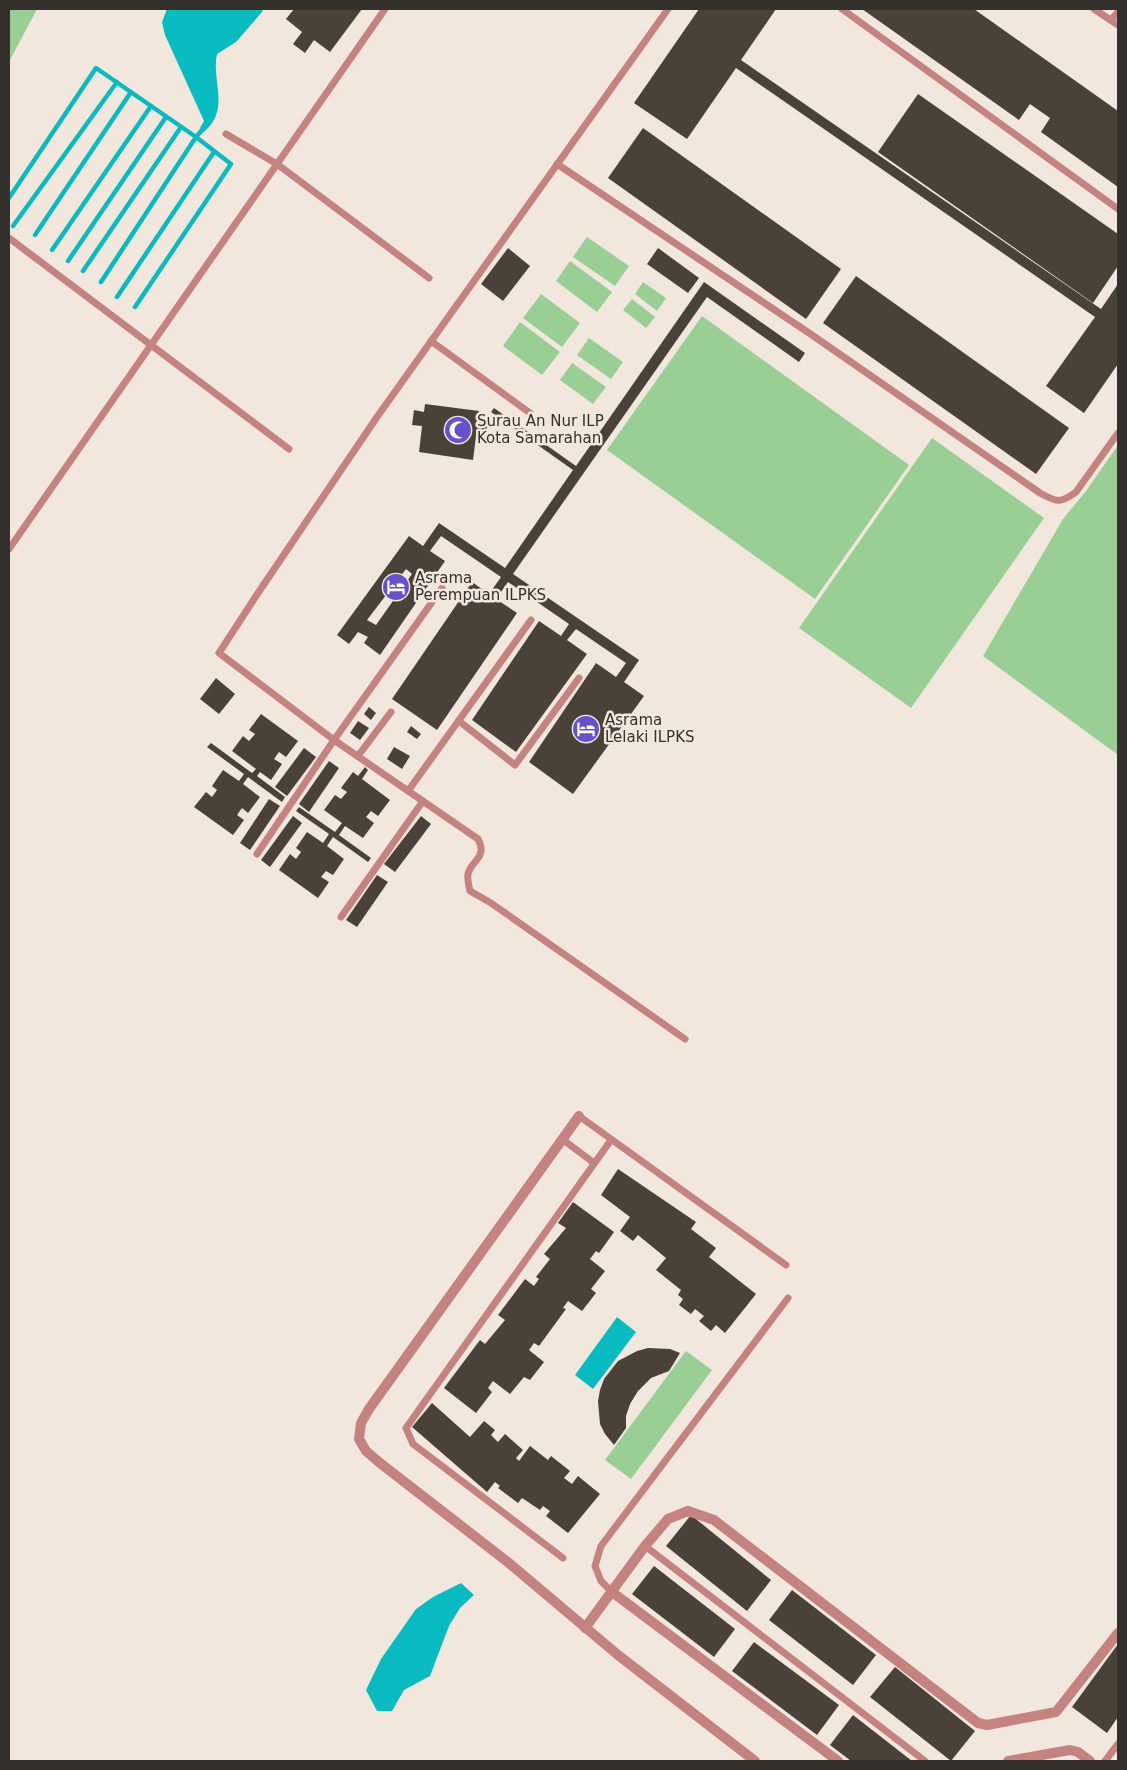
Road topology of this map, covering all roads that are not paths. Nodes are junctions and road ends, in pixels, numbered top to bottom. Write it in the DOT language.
graph roads {
  1 [pos="385,9"];
  2 [pos="668,9"];
  3 [pos="842,9"];
  4 [pos="1094,9"];
  5 [pos="1118,12"];
  6 [pos="1111,20"];
  7 [pos="1118,25"];
  8 [pos="226,134"];
  9 [pos="277,164"];
  10 [pos="557,164"];
  11 [pos="1118,209"];
  12 [pos="9,238"];
  13 [pos="429,278"];
  14 [pos="431,341"];
  15 [pos="151,344"];
  16 [pos="530,413"];
  17 [pos="1118,434"];
  18 [pos="289,449"];
  19 [pos="9,549"];
  20 [pos="442,588"];
  21 [pos="531,620"];
  22 [pos="579,678"];
  23 [pos="391,712"];
  24 [pos="459,721"];
  25 [pos="334,740"];
  26 [pos="358,756"];
  27 [pos="408,791"];
  28 [pos="423,801"];
  29 [pos="257,854"];
  30 [pos="341,917"];
  31 [pos="685,1039"];
  32 [pos="579,1116"];
  33 [pos="562,1139"];
  34 [pos="610,1140"];
  35 [pos="594,1163"];
  36 [pos="786,1265"];
  37 [pos="788,1298"];
  38 [pos="645,1546"];
  39 [pos="563,1558"];
  40 [pos="612,1592"];
  41 [pos="585,1628"];
  42 [pos="1118,1633"];
  43 [pos="1118,1744"];
  44 [pos="755,1761"];
  45 [pos="838,1761"];
  46 [pos="926,1761"];
  47 [pos="1008,1761"];
  48 [pos="1090,1761"];
  49 [pos="1105,1761"];
  1 -- 9 [label="lane"];
  2 -- 10 [label="lane"];
  3 -- 11 [label="lane"];
  4 -- 6 [label="lane"];
  5 -- 6 [label="lane"];
  6 -- 7 [label="lane"];
  8 -- 9 [label="lane"];
  9 -- 13 [label="lane"];
  9 -- 15 [label="lane"];
  10 -- 14 [label="lane"];
  10 -- 17 [label="lane"];
  12 -- 15 [label="lane"];
  14 -- 16 [label="lane"];
  14 -- 25 [label="lane"];
  15 -- 18 [label="lane"];
  15 -- 19 [label="lane"];
  20 -- 25 [label="lane"];
  21 -- 24 [label="lane"];
  22 -- 24 [label="lane"];
  23 -- 26 [label="lane"];
  24 -- 27 [label="lane"];
  25 -- 26 [label="lane"];
  25 -- 29 [label="lane"];
  26 -- 27 [label="lane"];
  27 -- 28 [label="lane"];
  28 -- 30 [label="lane"];
  28 -- 31 [label="lane"];
  32 -- 33 [label="street"];
  32 -- 34 [label="lane"];
  33 -- 35 [label="lane"];
  33 -- 41 [label="street"];
  34 -- 35 [label="lane"];
  34 -- 36 [label="lane"];
  35 -- 39 [label="lane"];
  37 -- 40 [label="lane"];
  38 -- 40 [label="street"];
  38 -- 42 [label="street"];
  38 -- 46 [label="lane"];
  40 -- 41 [label="street"];
  40 -- 45 [label="street"];
  41 -- 44 [label="street"];
  43 -- 49 [label="lane"];
  47 -- 48 [label="street"];
}
